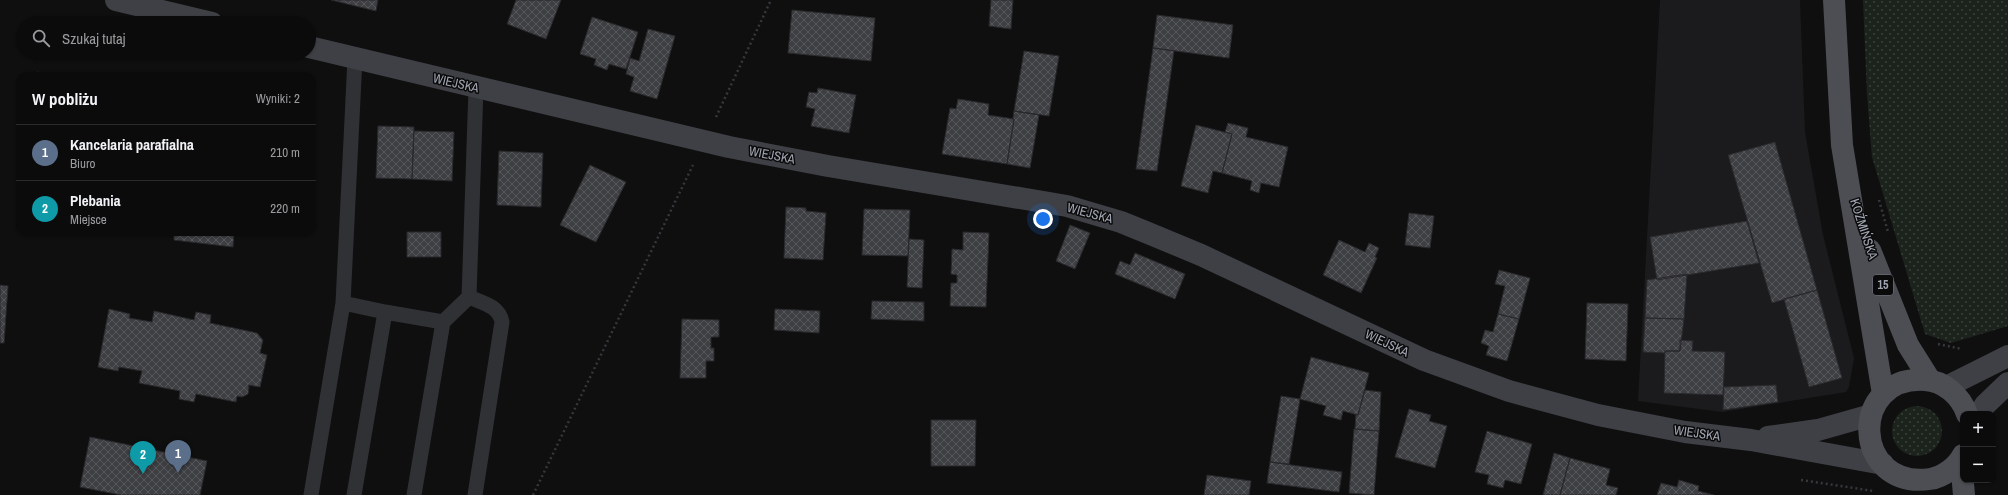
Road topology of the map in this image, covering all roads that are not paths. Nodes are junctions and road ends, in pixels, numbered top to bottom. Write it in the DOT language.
graph roads {
  1 [pos="116,0"];
  2 [pos="1834,0"];
  3 [pos="183,16"];
  4 [pos="316,49"];
  5 [pos="355,58"];
  6 [pos="476,88"];
  7 [pos="1849,185"];
  8 [pos="470,297"];
  9 [pos="343,303"];
  10 [pos="385,312"];
  11 [pos="443,322"];
  12 [pos="2000,360"];
  13 [pos="1938,383"];
  14 [pos="2008,383"];
  15 [pos="1883,394"];
  16 [pos="1966,411"];
  17 [pos="1981,411"];
  18 [pos="1871,415"];
  19 [pos="1751,440"];
  20 [pos="1960,459"];
  21 [pos="1883,464"];
  22 [pos="1900,477"];
  23 [pos="1963,483"];
  24 [pos="311,495"];
  25 [pos="354,495"];
  26 [pos="414,495"];
  27 [pos="475,495"];
  28 [pos="1919,495"];
  29 [pos="1964,495"];
  1 -- 3 [label="street"];
  2 -- 7 [label="main road, KOŹMIŃSKA / 15"];
  4 -- 5 [label="street, WIEJSKA"];
  5 -- 6 [label="street, WIEJSKA"];
  5 -- 9 [label="lane"];
  6 -- 8 [label="lane"];
  6 -- 19 [label="street, WIEJSKA"];
  7 -- 13 [label="main road, KOŹMIŃSKA / 15"];
  7 -- 15 [label="main road, KOŹMIŃSKA / 15"];
  8 -- 11 [label="lane"];
  8 -- 27 [label="lane"];
  9 -- 10 [label="lane"];
  9 -- 24 [label="lane"];
  10 -- 11 [label="lane"];
  10 -- 25 [label="lane"];
  11 -- 26 [label="lane"];
  12 -- 13 [label="street"];
  13 -- 15 [label="main road"];
  13 -- 16 [label="main road, KOŹMIŃSKA"];
  14 -- 17 [label="street"];
  15 -- 18 [label="main road"];
  18 -- 19 [label="street, WIEJSKA"];
  18 -- 21 [label="main road"];
  19 -- 21 [label="street, WIEJSKA"];
  20 -- 22 [label="main road"];
  21 -- 22 [label="main road"];
  22 -- 28 [label="main road"];
  23 -- 29 [label="main road"];
}
